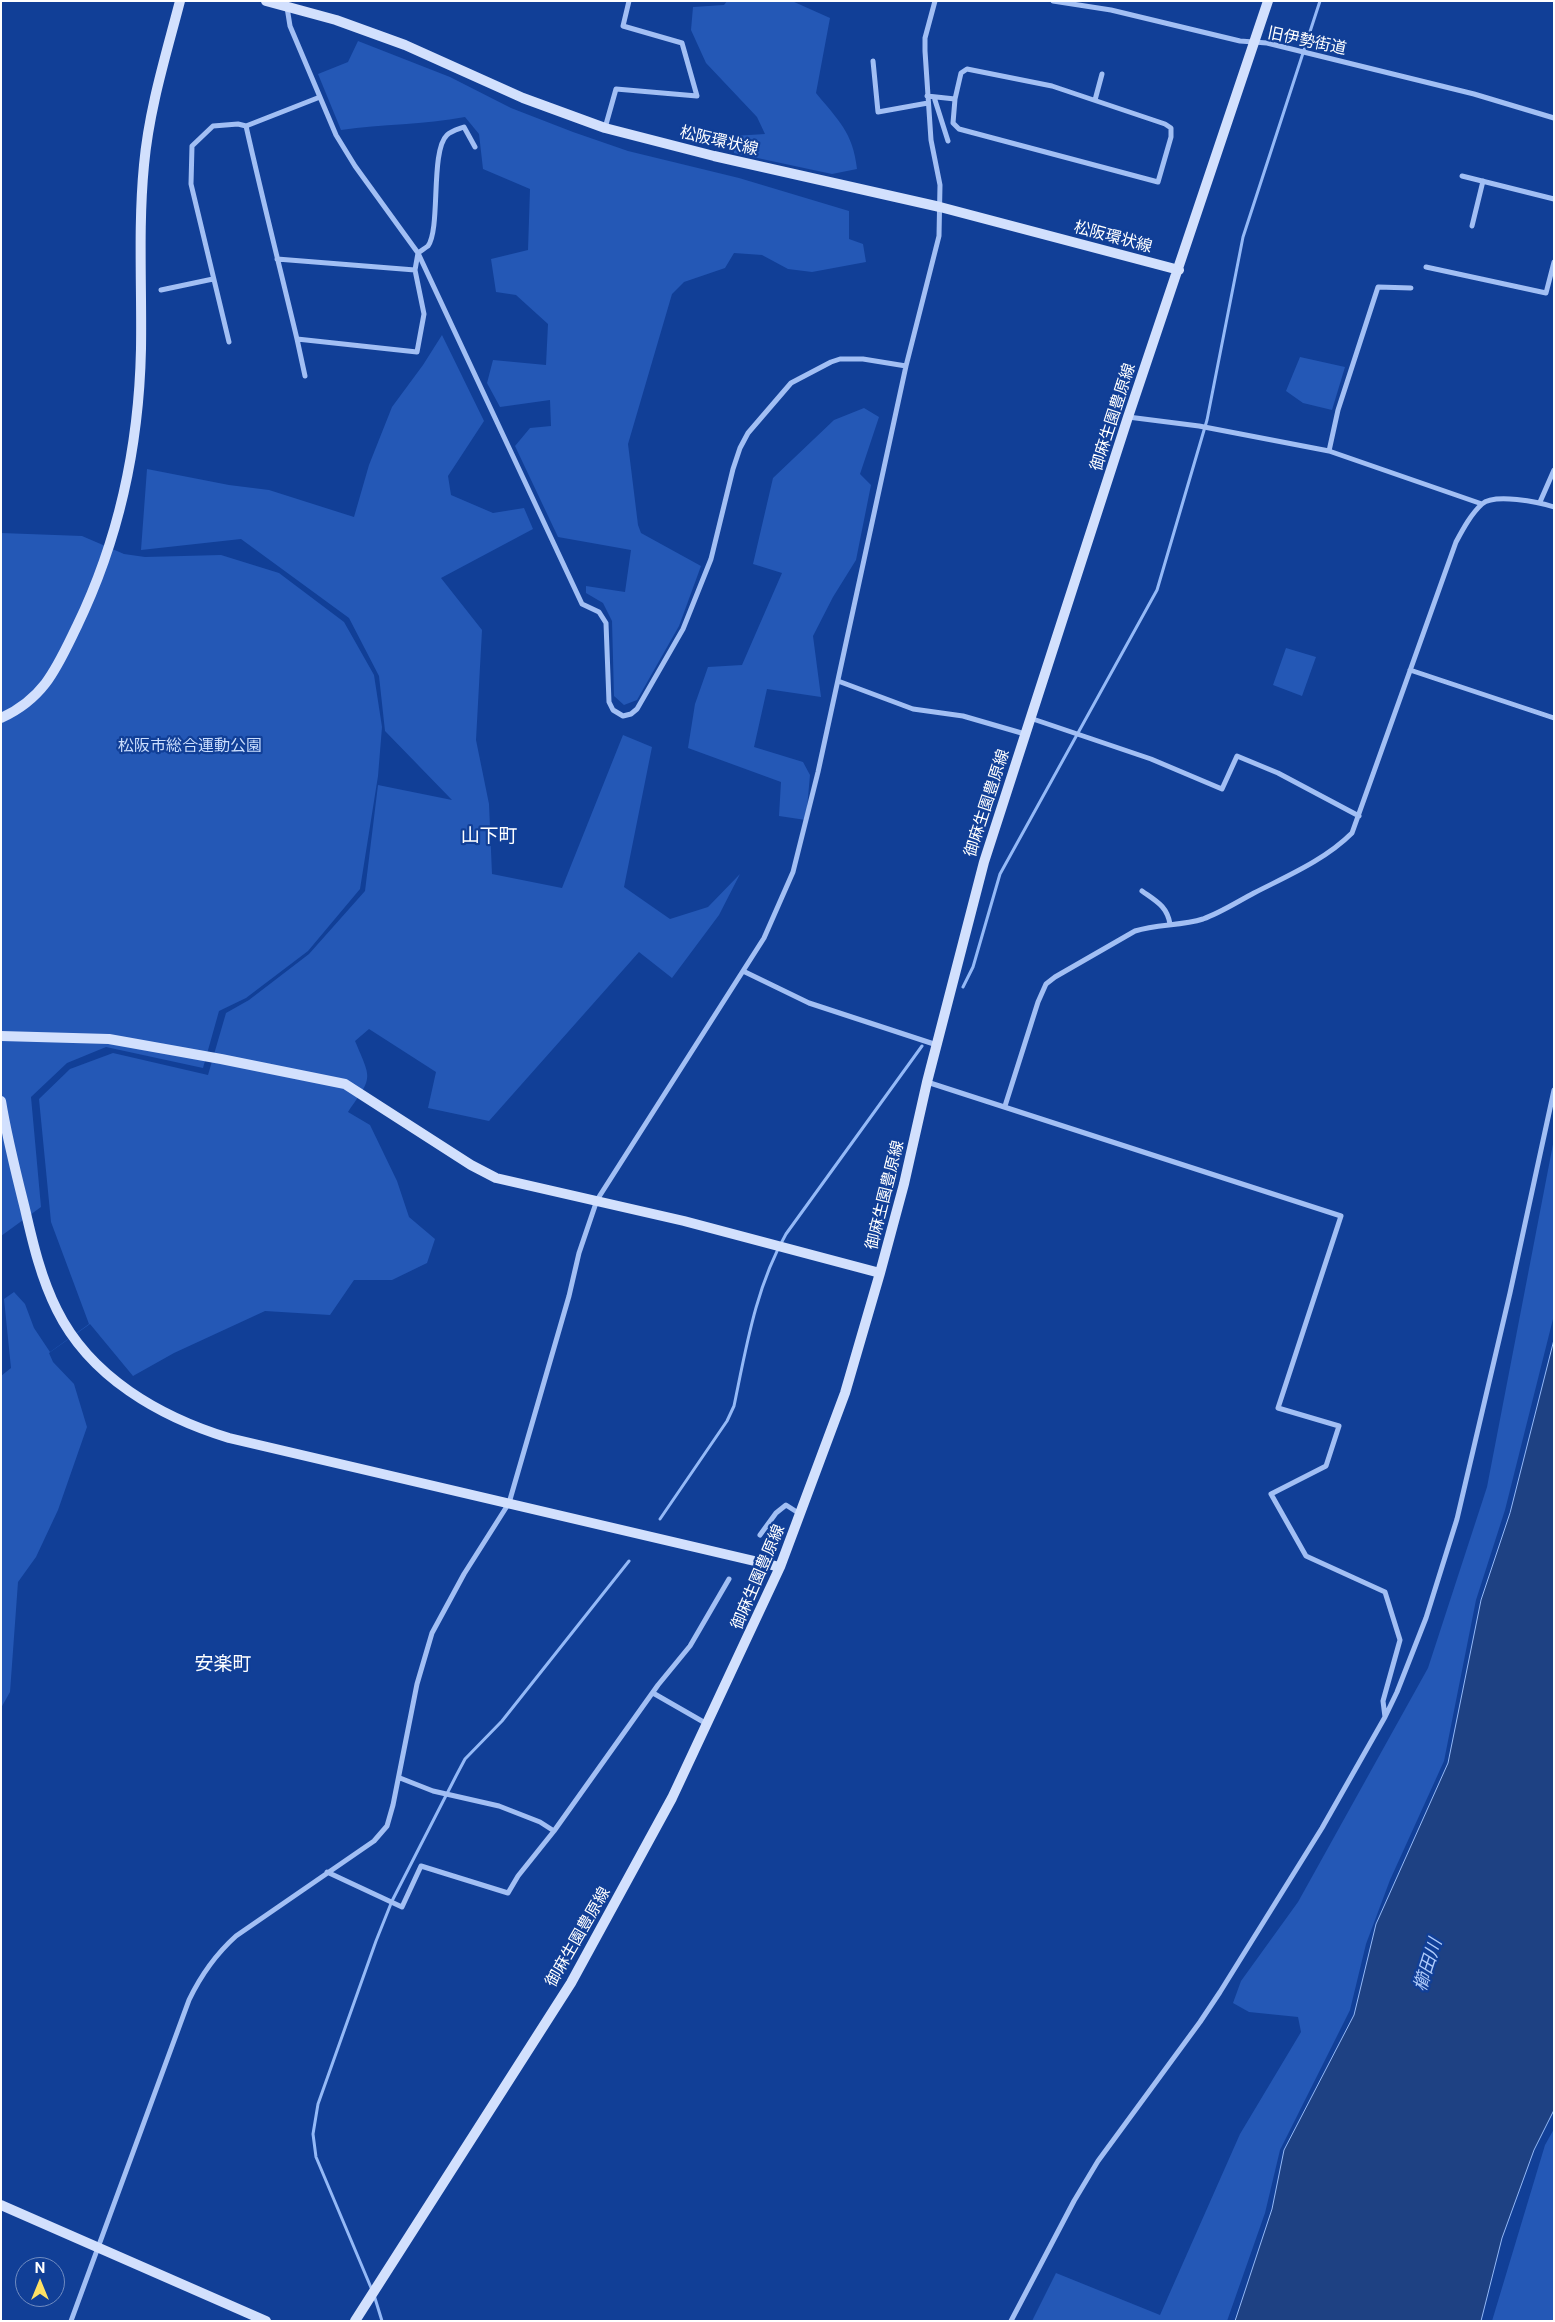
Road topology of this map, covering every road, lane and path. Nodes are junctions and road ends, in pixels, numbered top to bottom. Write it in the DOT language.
graph roads {
  1 [pos="180,1"];
  2 [pos="266,1"];
  3 [pos="629,1"];
  4 [pos="935,1"];
  5 [pos="1053,1"];
  6 [pos="1268,1"];
  7 [pos="286,4"];
  8 [pos="1254,44"];
  9 [pos="873,61"];
  10 [pos="1102,74"];
  11 [pos="320,97"];
  12 [pos="930,97"];
  13 [pos="955,99"];
  14 [pos="1095,100"];
  15 [pos="928,103"];
  16 [pos="1554,118"];
  17 [pos="246,126"];
  18 [pos="605,128"];
  19 [pos="948,141"];
  20 [pos="475,147"];
  21 [pos="1462,176"];
  22 [pos="1483,181"];
  23 [pos="1554,199"];
  24 [pos="940,207"];
  25 [pos="1472,226"];
  26 [pos="418,253"];
  27 [pos="277,259"];
  28 [pos="1554,262"];
  29 [pos="1426,267"];
  30 [pos="415,270"];
  31 [pos="1179,270"];
  32 [pos="213,279"];
  33 [pos="1411,288"];
  34 [pos="161,290"];
  35 [pos="297,339"];
  36 [pos="229,342"];
  37 [pos="906,366"];
  38 [pos="305,376"];
  39 [pos="1128,417"];
  40 [pos="1328,451"];
  41 [pos="1554,470"];
  42 [pos="1540,502"];
  43 [pos="1482,504"];
  44 [pos="1554,507"];
  45 [pos="1410,670"];
  46 [pos="838,681"];
  47 [pos="1,718"];
  48 [pos="1030,718"];
  49 [pos="1554,718"];
  50 [pos="1025,734"];
  51 [pos="1359,816"];
  52 [pos="1142,891"];
  53 [pos="1170,924"];
  54 [pos="743,971"];
  55 [pos="1,1036"];
  56 [pos="937,1045"];
  57 [pos="927,1082"];
  58 [pos="1554,1090"];
  59 [pos="1,1101"];
  60 [pos="1005,1106"];
  61 [pos="597,1200"];
  62 [pos="880,1273"];
  63 [pos="509,1503"];
  64 [pos="800,1514"];
  65 [pos="760,1535"];
  66 [pos="780,1567"];
  67 [pos="729,1579"];
  68 [pos="653,1693"];
  69 [pos="1385,1717"];
  70 [pos="708,1724"];
  71 [pos="400,1778"];
  72 [pos="554,1831"];
  73 [pos="327,1872"];
  74 [pos="1,2205"];
  75 [pos="99,2247"];
  76 [pos="71,2321"];
  77 [pos="266,2321"];
  78 [pos="355,2321"];
  79 [pos="1011,2321"];
  1 -- 47 [label="main road"];
  2 -- 7 [label="main road, 松阪環状線"];
  3 -- 18 [label="street"];
  4 -- 12 [label="street"];
  5 -- 8 [label="street, 旧伊勢街道"];
  6 -- 8 [label="main road, 御麻生園豊原線"];
  7 -- 11 [label="street"];
  7 -- 18 [label="main road, 松阪環状線"];
  8 -- 16 [label="street, 旧伊勢街道"];
  8 -- 31 [label="main road, 御麻生園豊原線"];
  9 -- 15 [label="street"];
  10 -- 14 [label="street"];
  11 -- 17 [label="street"];
  11 -- 26 [label="street"];
  12 -- 13 [label="street"];
  12 -- 15 [label="street"];
  12 -- 19 [label="street"];
  13 -- 14 [label="street"];
  13 -- 14 [label="street"];
  15 -- 24 [label="street"];
  17 -- 27 [label="street"];
  17 -- 32 [label="street"];
  18 -- 24 [label="main road, 松阪環状線"];
  20 -- 26 [label="street"];
  21 -- 22 [label="street"];
  22 -- 23 [label="street"];
  22 -- 25 [label="street"];
  24 -- 31 [label="main road, 松阪環状線"];
  24 -- 37 [label="street"];
  26 -- 30 [label="street"];
  26 -- 37 [label="street"];
  27 -- 30 [label="street"];
  27 -- 35 [label="street"];
  28 -- 29 [label="street"];
  30 -- 35 [label="street"];
  31 -- 39 [label="main road, 御麻生園豊原線"];
  32 -- 34 [label="street"];
  32 -- 36 [label="street"];
  33 -- 40 [label="street"];
  35 -- 38 [label="street"];
  37 -- 46 [label="street"];
  39 -- 40 [label="street"];
  39 -- 48 [label="main road, 御麻生園豊原線"];
  40 -- 43 [label="street"];
  41 -- 42 [label="street"];
  42 -- 43 [label="street"];
  42 -- 44 [label="street"];
  43 -- 45 [label="street"];
  45 -- 49 [label="street"];
  45 -- 51 [label="street"];
  46 -- 50 [label="street"];
  46 -- 54 [label="street"];
  48 -- 50 [label="main road, 御麻生園豊原線"];
  48 -- 51 [label="street"];
  50 -- 56 [label="main road, 御麻生園豊原線"];
  51 -- 53 [label="street"];
  52 -- 53 [label="street"];
  53 -- 60 [label="street"];
  54 -- 56 [label="street"];
  54 -- 61 [label="street"];
  55 -- 61 [label="main road"];
  56 -- 57 [label="main road, 御麻生園豊原線"];
  57 -- 60 [label="street"];
  57 -- 62 [label="main road, 御麻生園豊原線"];
  58 -- 69 [label="street"];
  59 -- 63 [label="main road"];
  60 -- 69 [label="street"];
  61 -- 62 [label="main road"];
  61 -- 63 [label="street"];
  62 -- 64 [label="main road, 御麻生園豊原線"];
  63 -- 66 [label="main road"];
  63 -- 71 [label="street"];
  64 -- 65 [label="street"];
  64 -- 66 [label="main road, 御麻生園豊原線"];
  66 -- 70 [label="main road, 御麻生園豊原線"];
  67 -- 68 [label="street"];
  68 -- 70 [label="street"];
  68 -- 72 [label="street"];
  69 -- 79 [label="street"];
  70 -- 78 [label="main road, 御麻生園豊原線"];
  71 -- 72 [label="street"];
  71 -- 73 [label="street"];
  72 -- 73 [label="street"];
  73 -- 75 [label="street"];
  74 -- 75 [label="main road"];
  75 -- 76 [label="street"];
  75 -- 77 [label="main road"];
}
